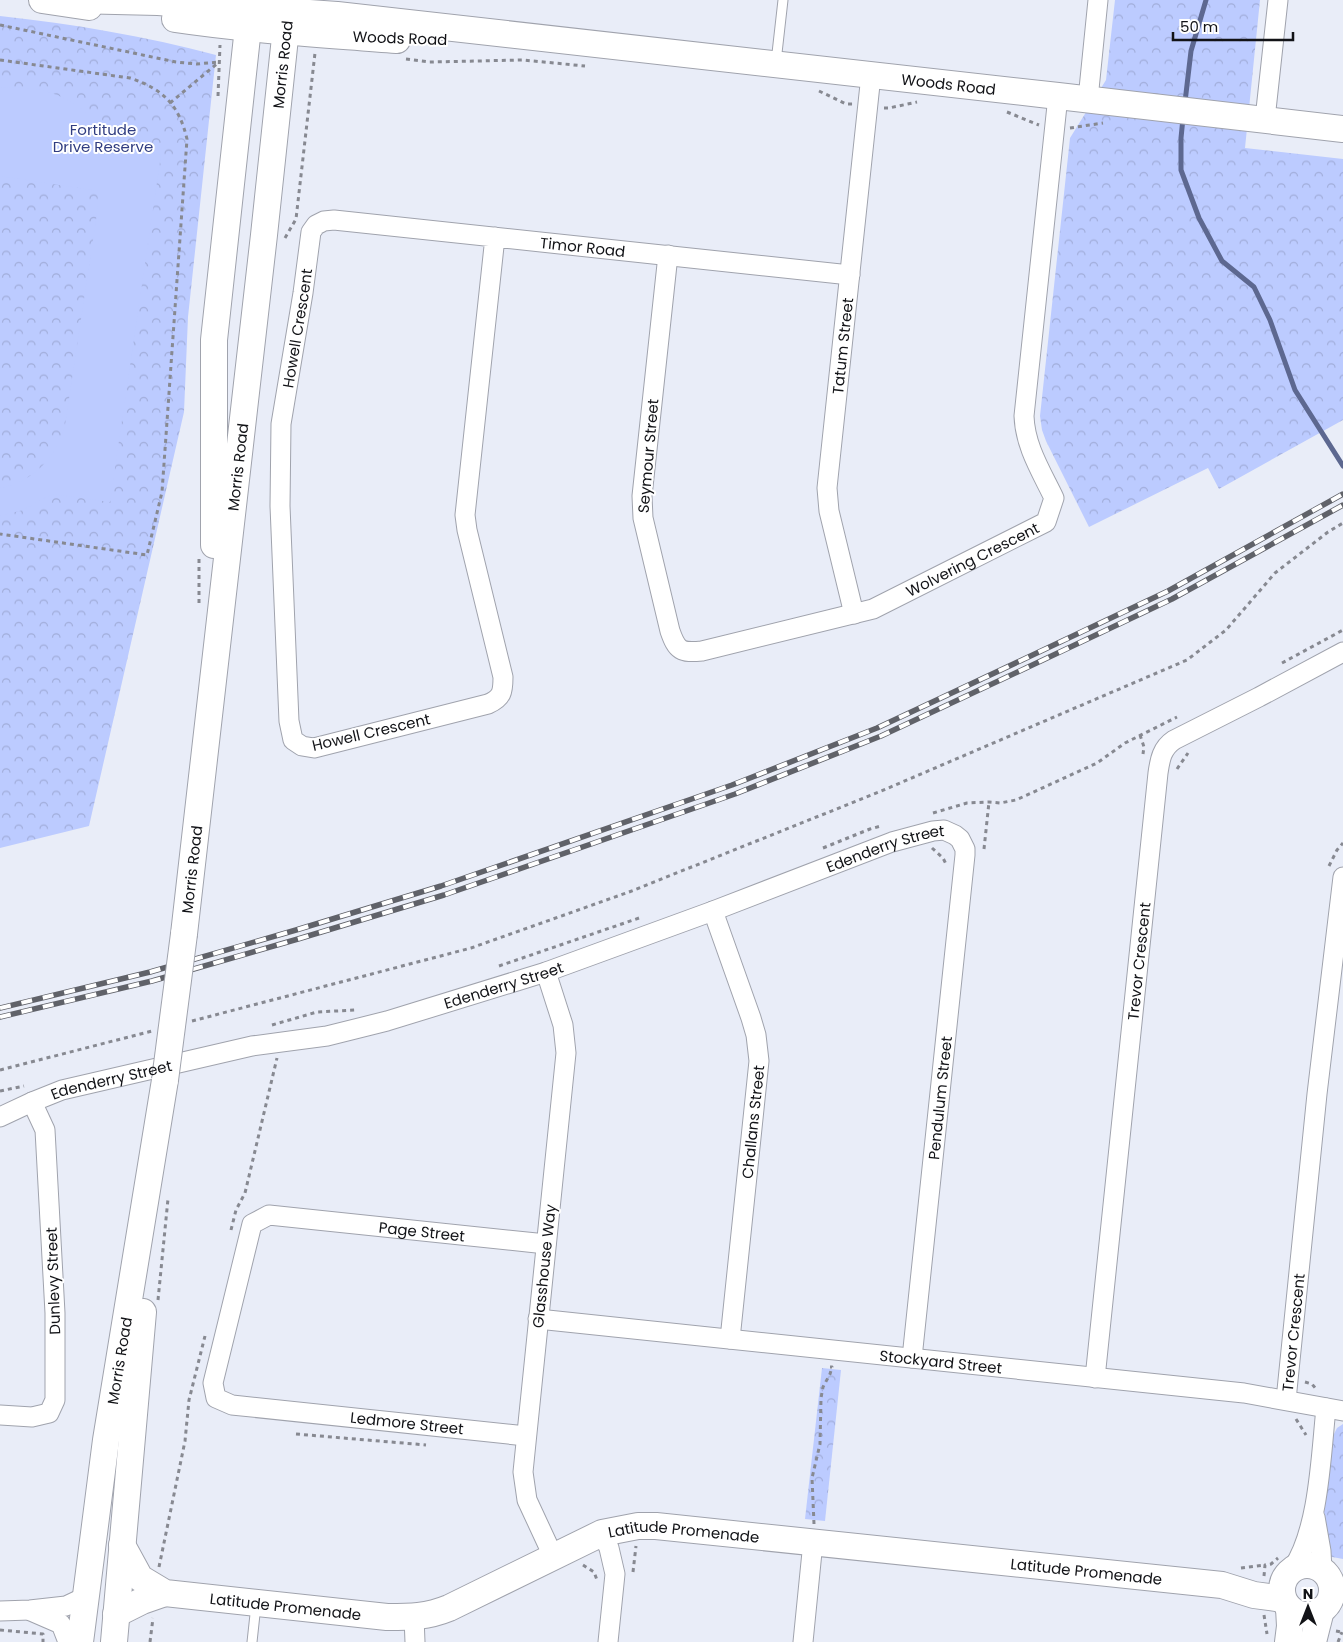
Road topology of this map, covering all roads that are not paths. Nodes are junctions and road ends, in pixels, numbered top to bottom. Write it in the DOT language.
graph roads {
  1 [pos="42,0"];
  2 [pos="74,0"];
  3 [pos="782,0"];
  4 [pos="1098,0"];
  5 [pos="1278,0"];
  6 [pos="250,13"];
  7 [pos="287,15"];
  8 [pos="776,65"];
  9 [pos="871,75"];
  10 [pos="1058,96"];
  11 [pos="1088,99"];
  12 [pos="1262,119"];
  13 [pos="1343,129"];
  14 [pos="316,225"];
  15 [pos="495,237"];
  16 [pos="668,255"];
  17 [pos="850,274"];
  18 [pos="213,382"];
  19 [pos="246,382"];
  20 [pos="854,614"];
  21 [pos="680,650"];
  22 [pos="1343,652"];
  23 [pos="960,840"];
  24 [pos="1343,877"];
  25 [pos="713,911"];
  26 [pos="184,934"];
  27 [pos="546,972"];
  28 [pos="164,1080"];
  29 [pos="32,1102"];
  30 [pos="0,1117"];
  31 [pos="546,1244"];
  32 [pos="538,1319"];
  33 [pos="730,1339"];
  34 [pos="912,1358"];
  35 [pos="1095,1378"];
  36 [pos="1286,1400"];
  37 [pos="1335,1410"];
  38 [pos="287,1411"];
  39 [pos="0,1415"];
  40 [pos="526,1436"];
  41 [pos="1314,1513"];
  42 [pos="814,1533"];
  43 [pos="606,1541"];
  44 [pos="122,1545"];
  45 [pos="553,1556"];
  46 [pos="1295,1563"];
  47 [pos="1331,1589"];
  48 [pos="87,1596"];
  49 [pos="1275,1596"];
  50 [pos="257,1602"];
  51 [pos="159,1604"];
  52 [pos="30,1610"];
  53 [pos="0,1611"];
  54 [pos="116,1614"];
  55 [pos="414,1630"];
  56 [pos="1278,1640"];
  57 [pos="68,1642"];
  58 [pos="80,1642"];
  59 [pos="114,1642"];
  60 [pos="252,1642"];
  61 [pos="608,1642"];
  62 [pos="803,1642"];
  63 [pos="1313,1642"];
  1 -- 6 [label="street"];
  2 -- 6 [label="street"];
  3 -- 8 [label="lane"];
  4 -- 11 [label="street"];
  5 -- 12 [label="street"];
  6 -- 7 [label="street, Woods Road"];
  6 -- 18 [label="street, Morris Road"];
  7 -- 8 [label="street, Woods Road"];
  7 -- 19 [label="street, Morris Road"];
  8 -- 9 [label="street, Woods Road"];
  9 -- 10 [label="street, Woods Road"];
  9 -- 17 [label="street, Tatum Street"];
  10 -- 11 [label="street, Woods Road"];
  10 -- 20 [label="street, Wolvering Crescent"];
  11 -- 12 [label="street, Woods Road"];
  12 -- 13 [label="street, Woods Road"];
  14 -- 15 [label="street, Timor Road"];
  14 -- 15 [label="street, Howell Crescent"];
  15 -- 16 [label="street, Timor Road"];
  16 -- 17 [label="street, Timor Road"];
  16 -- 21 [label="street, Seymour Street"];
  17 -- 20 [label="street, Tatum Street"];
  18 -- 19 [label="street"];
  18 -- 26 [label="street, Morris Road"];
  19 -- 26 [label="street, Morris Road"];
  20 -- 21 [label="street, Wolvering Crescent"];
  22 -- 35 [label="street, Trevor Crescent"];
  23 -- 25 [label="street, Edenderry Street"];
  23 -- 34 [label="street, Pendulum Street"];
  24 -- 36 [label="street, Trevor Crescent"];
  25 -- 27 [label="street, Edenderry Street"];
  25 -- 33 [label="street, Challans Street"];
  26 -- 28 [label="street, Morris Road, bridge"];
  27 -- 29 [label="street, Edenderry Street"];
  27 -- 31 [label="street, Glasshouse Way"];
  28 -- 44 [label="street, Morris Road"];
  28 -- 48 [label="street, Morris Road"];
  29 -- 30 [label="street, Edenderry Street"];
  29 -- 39 [label="street, Dunlevy Street"];
  31 -- 32 [label="street, Glasshouse Way"];
  31 -- 38 [label="street, Page Street"];
  32 -- 33 [label="street, Stockyard Street"];
  32 -- 40 [label="street, Glasshouse Way"];
  33 -- 34 [label="street, Stockyard Street"];
  34 -- 35 [label="street, Stockyard Street"];
  35 -- 36 [label="street, Stockyard Street"];
  36 -- 37 [label="street, Stockyard Street"];
  37 -- 41 [label="street"];
  38 -- 40 [label="street, Ledmore Street"];
  40 -- 45 [label="street, Glasshouse Way"];
  41 -- 46 [label="street"];
  41 -- 47 [label="street"];
  42 -- 43 [label="street, Latitude Promenade"];
  42 -- 49 [label="street, Latitude Promenade"];
  42 -- 62 [label="street"];
  43 -- 45 [label="street, Latitude Promenade"];
  43 -- 61 [label="street"];
  44 -- 51 [label="street, Latitude Promenade"];
  44 -- 54 [label="street, Morris Road"];
  45 -- 55 [label="street, Latitude Promenade"];
  46 -- 47 [label="street"];
  46 -- 49 [label="street, Latitude Promenade"];
  47 -- 49 [label="street"];
  47 -- 63 [label="street"];
  48 -- 52 [label="street"];
  48 -- 58 [label="street, Morris Road"];
  49 -- 56 [label="street"];
  50 -- 51 [label="street, Latitude Promenade"];
  50 -- 55 [label="street, Latitude Promenade"];
  50 -- 60 [label="lane"];
  51 -- 54 [label="street, Latitude Promenade"];
  52 -- 53 [label="street"];
  52 -- 57 [label="street"];
  54 -- 59 [label="street, Morris Road"];
}
